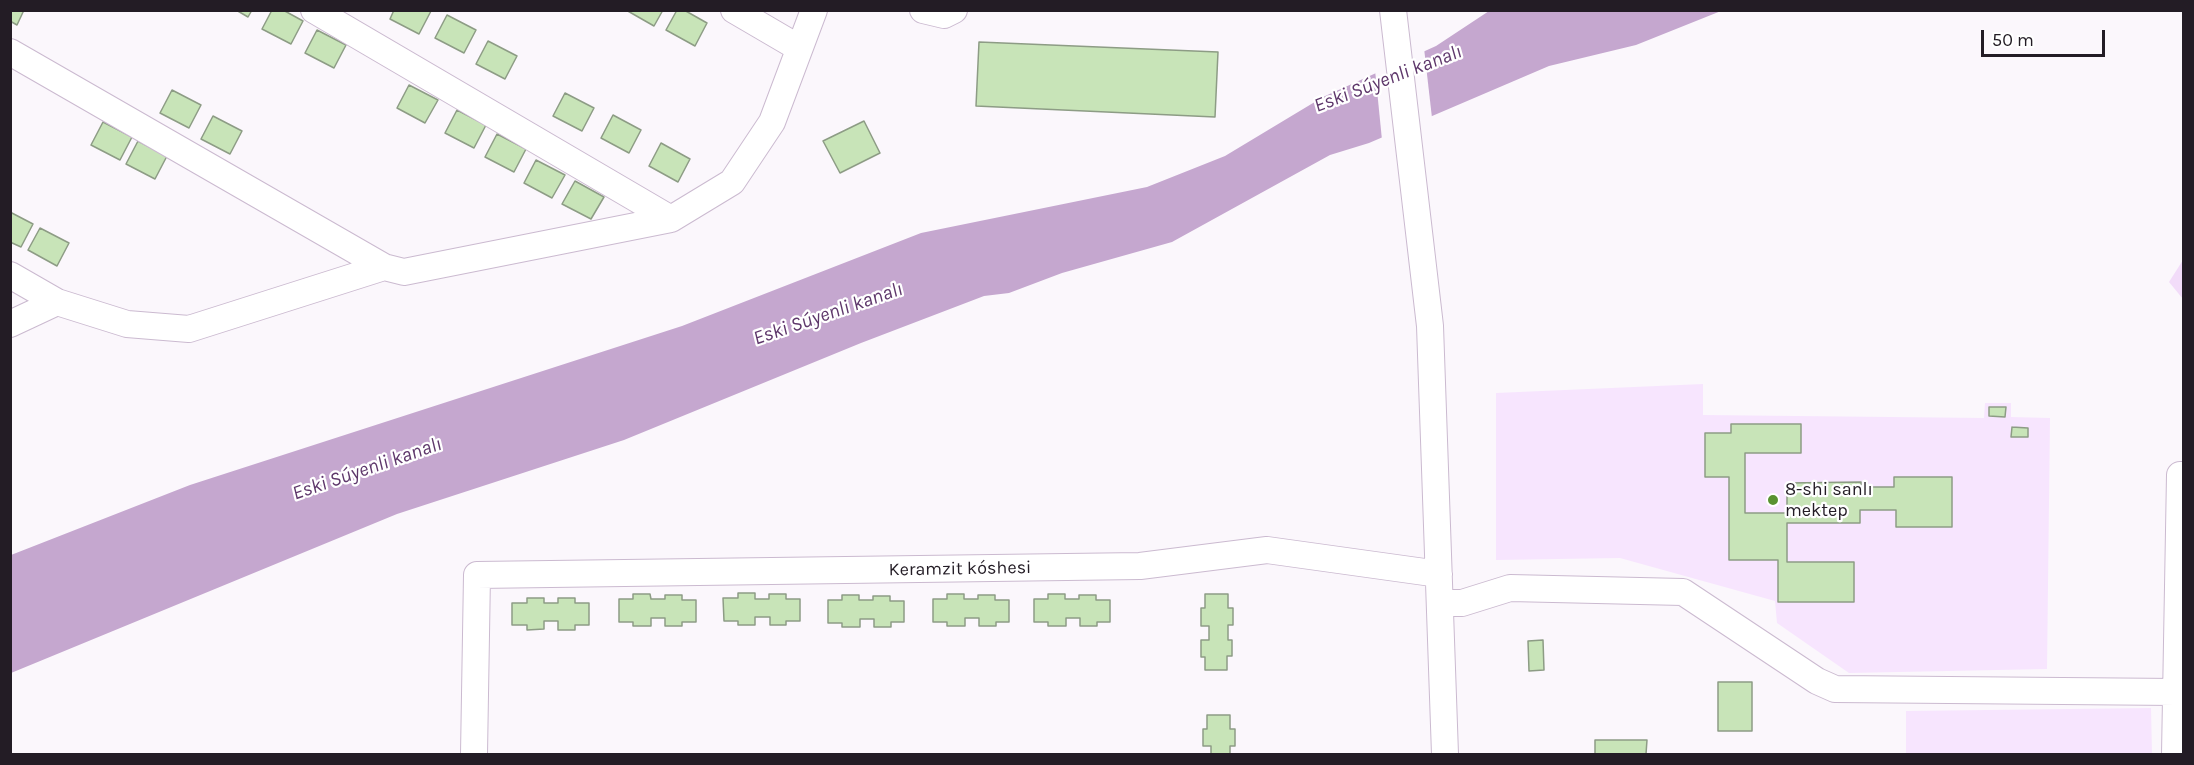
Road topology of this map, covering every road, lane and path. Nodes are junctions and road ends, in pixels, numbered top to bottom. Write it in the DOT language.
graph roads {
  1 [pos="314,10"];
  2 [pos="734,10"];
  3 [pos="814,10"];
  4 [pos="923,10"];
  5 [pos="954,10"];
  6 [pos="1394,23"];
  7 [pos="799,48"];
  8 [pos="10,52"];
  9 [pos="671,219"];
  10 [pos="384,267"];
  11 [pos="10,274"];
  12 [pos="57,302"];
  13 [pos="10,324"];
  14 [pos="2182,475"];
  15 [pos="1439,574"];
  16 [pos="1440,603"];
  17 [pos="2176,692"];
  18 [pos="2180,720"];
  19 [pos="474,754"];
  20 [pos="1445,754"];
  21 [pos="2175,754"];
  1 -- 9 [label="street"];
  2 -- 7 [label="street"];
  3 -- 7 [label="street"];
  4 -- 5 [label="street"];
  6 -- 15 [label="street"];
  7 -- 9 [label="street"];
  8 -- 10 [label="street"];
  9 -- 10 [label="street"];
  10 -- 12 [label="street"];
  11 -- 12 [label="street"];
  12 -- 13 [label="street"];
  14 -- 17 [label="street"];
  15 -- 16 [label="street"];
  15 -- 19 [label="street, Keramzit kóshesi"];
  16 -- 17 [label="street"];
  16 -- 20 [label="street"];
  17 -- 18 [label="street"];
  18 -- 21 [label="street"];
}
